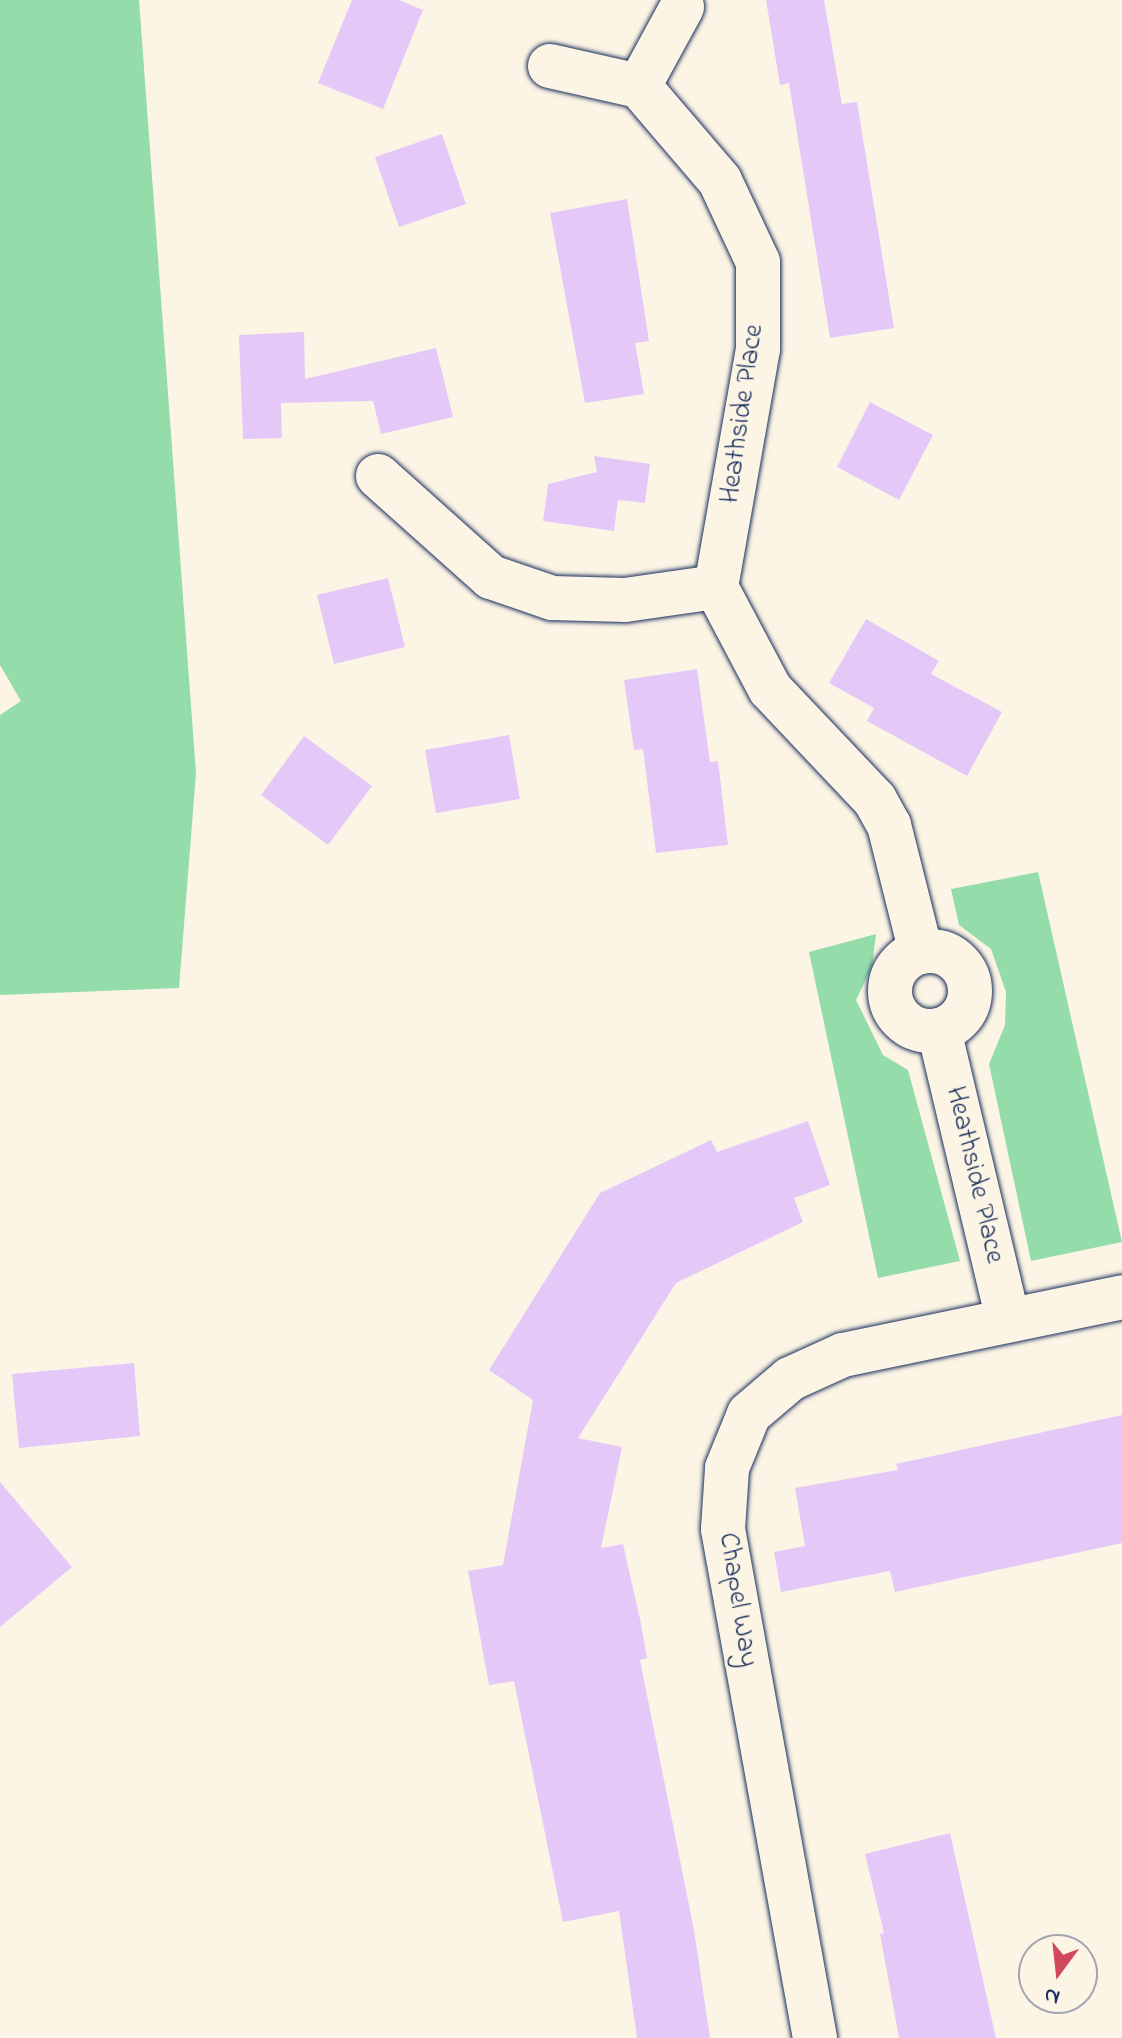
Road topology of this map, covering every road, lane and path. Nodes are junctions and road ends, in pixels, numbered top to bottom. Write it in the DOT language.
graph roads {
  1 [pos="682,7"];
  2 [pos="550,66"];
  3 [pos="639,86"];
  4 [pos="378,476"];
  5 [pos="716,587"];
  6 [pos="921,952"];
  7 [pos="939,1030"];
  8 [pos="1122,1297"];
  9 [pos="1008,1320"];
  10 [pos="815,2038"];
  1 -- 3 [label="street"];
  2 -- 3 [label="street"];
  3 -- 5 [label="street, Heathside Place"];
  4 -- 5 [label="street"];
  5 -- 6 [label="street"];
  6 -- 7 [label="street"];
  6 -- 7 [label="street"];
  7 -- 9 [label="street, Heathside Place"];
  8 -- 9 [label="street, Chapel Way"];
  9 -- 10 [label="street, Chapel Way"];
}
